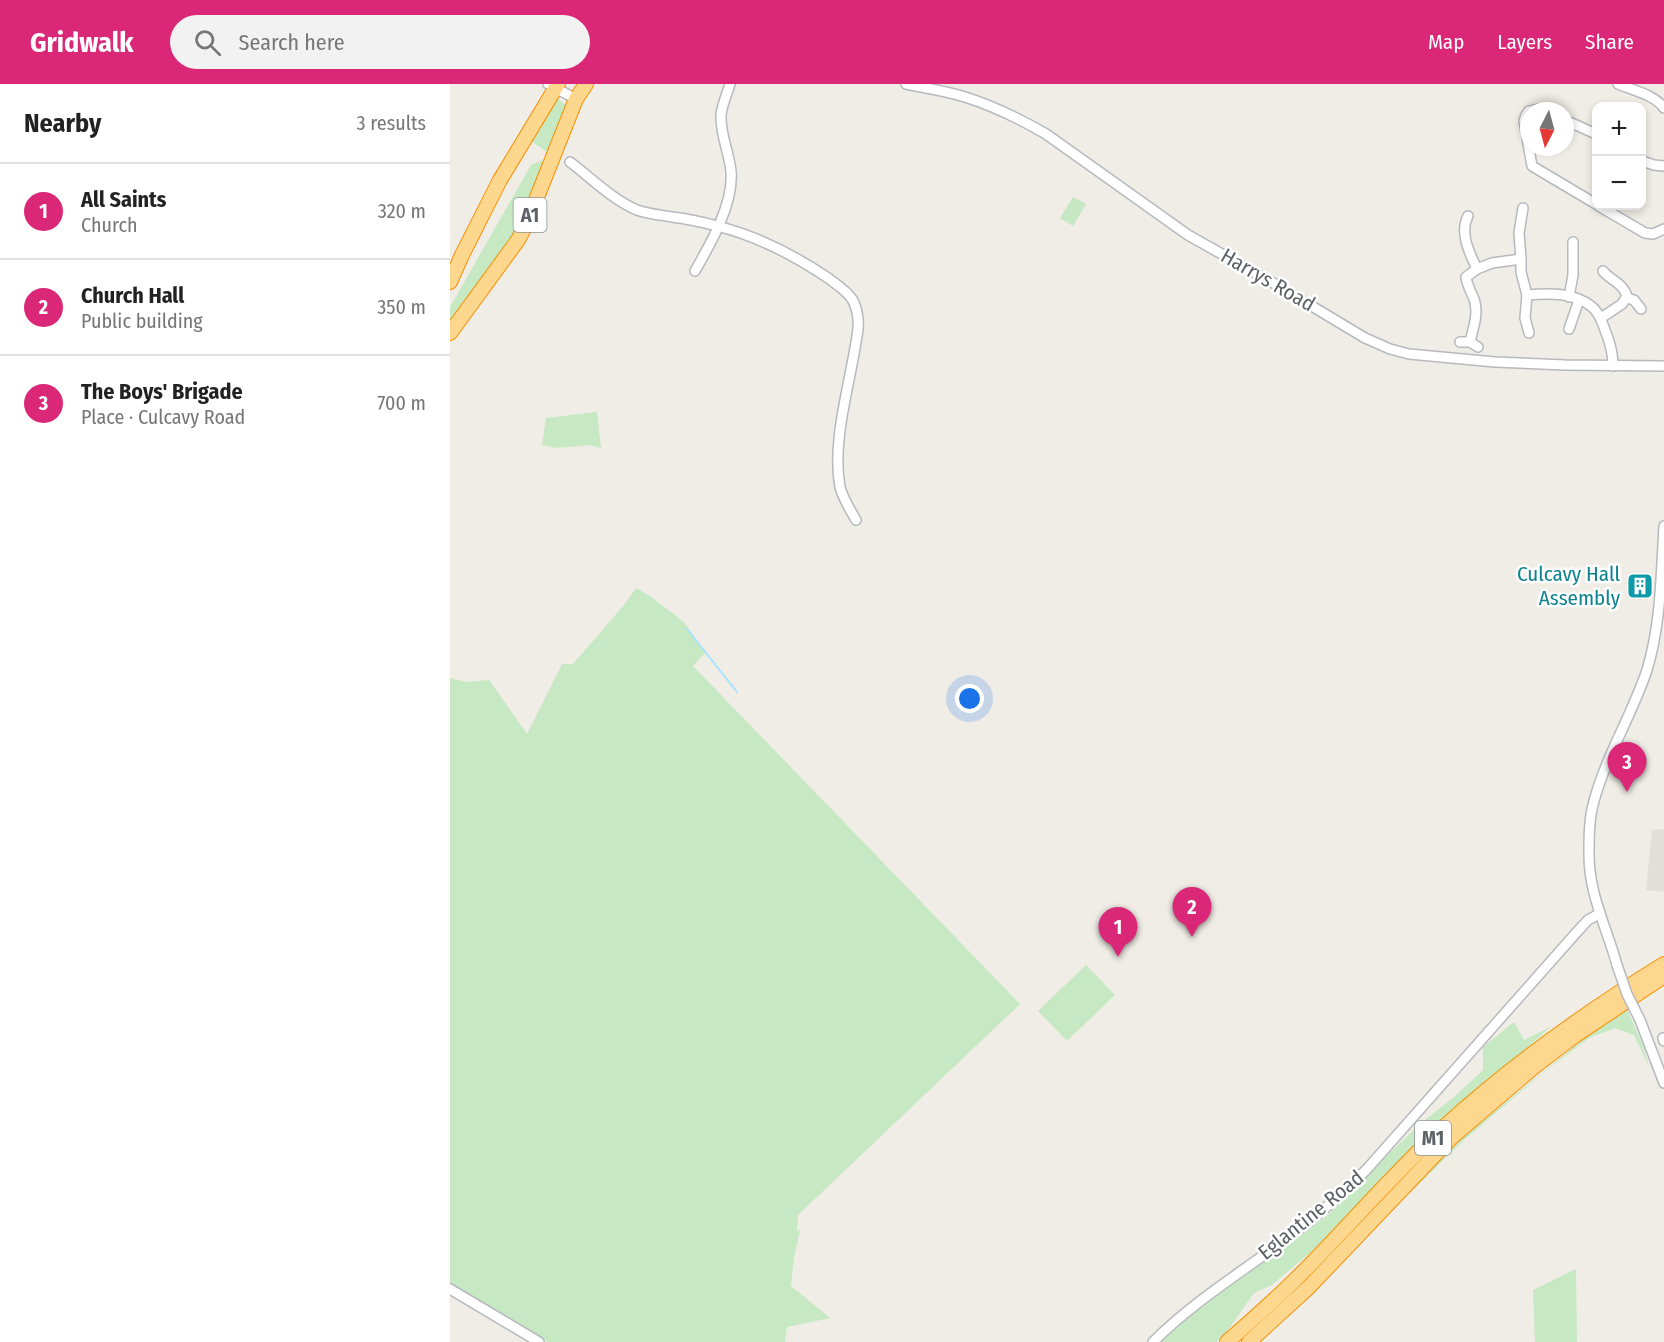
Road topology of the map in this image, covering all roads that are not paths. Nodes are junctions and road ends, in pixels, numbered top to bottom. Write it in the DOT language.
graph roads {
  1 [pos="586,84"];
  2 [pos="730,84"];
  3 [pos="906,84"];
  4 [pos="1618,84"];
  5 [pos="554,85"];
  6 [pos="576,99"];
  7 [pos="1664,108"];
  8 [pos="1574,124"];
  9 [pos="1592,132"];
  10 [pos="1530,156"];
  11 [pos="570,162"];
  12 [pos="1646,163"];
  13 [pos="1664,166"];
  14 [pos="1592,201"];
  15 [pos="1523,208"];
  16 [pos="1606,210"];
  17 [pos="1468,216"];
  18 [pos="720,226"];
  19 [pos="1664,229"];
  20 [pos="1573,242"];
  21 [pos="1521,259"];
  22 [pos="695,270"];
  23 [pos="1478,270"];
  24 [pos="1603,271"];
  25 [pos="450,282"];
  26 [pos="1527,294"];
  27 [pos="1569,297"];
  28 [pos="1626,298"];
  29 [pos="1580,300"];
  30 [pos="1641,309"];
  31 [pos="1601,318"];
  32 [pos="1569,329"];
  33 [pos="450,333"];
  34 [pos="1529,333"];
  35 [pos="1469,344"];
  36 [pos="1613,366"];
  37 [pos="1664,366"];
  38 [pos="856,520"];
  39 [pos="1664,526"];
  40 [pos="1599,914"];
  41 [pos="1664,964"];
  42 [pos="1664,976"];
  43 [pos="1664,1083"];
  44 [pos="450,1289"];
  45 [pos="539,1342"];
  46 [pos="1153,1342"];
  47 [pos="1227,1342"];
  48 [pos="1249,1342"];
  1 -- 6 [label="highway, A1"];
  2 -- 18 [label="street"];
  3 -- 36 [label="street, Harrys Road"];
  4 -- 7 [label="street"];
  5 -- 6 [label="street"];
  5 -- 25 [label="highway, A1"];
  6 -- 33 [label="highway, A1"];
  8 -- 9 [label="street"];
  10 -- 14 [label="street"];
  11 -- 18 [label="street"];
  12 -- 13 [label="street"];
  15 -- 21 [label="street"];
  16 -- 19 [label="street"];
  17 -- 23 [label="street"];
  18 -- 22 [label="street"];
  18 -- 38 [label="street"];
  20 -- 27 [label="street"];
  21 -- 23 [label="street"];
  21 -- 26 [label="street"];
  23 -- 35 [label="street"];
  24 -- 28 [label="street"];
  26 -- 27 [label="street"];
  26 -- 34 [label="street"];
  27 -- 29 [label="street"];
  28 -- 30 [label="street"];
  28 -- 31 [label="street"];
  29 -- 31 [label="street"];
  29 -- 32 [label="street"];
  31 -- 36 [label="street"];
  36 -- 37 [label="street, Harrys Road"];
  39 -- 40 [label="street"];
  40 -- 43 [label="street, bridge"];
  40 -- 46 [label="street, Eglantine Road"];
  41 -- 47 [label="highway, M1"];
  42 -- 48 [label="highway, M1"];
  44 -- 45 [label="street"];
}
